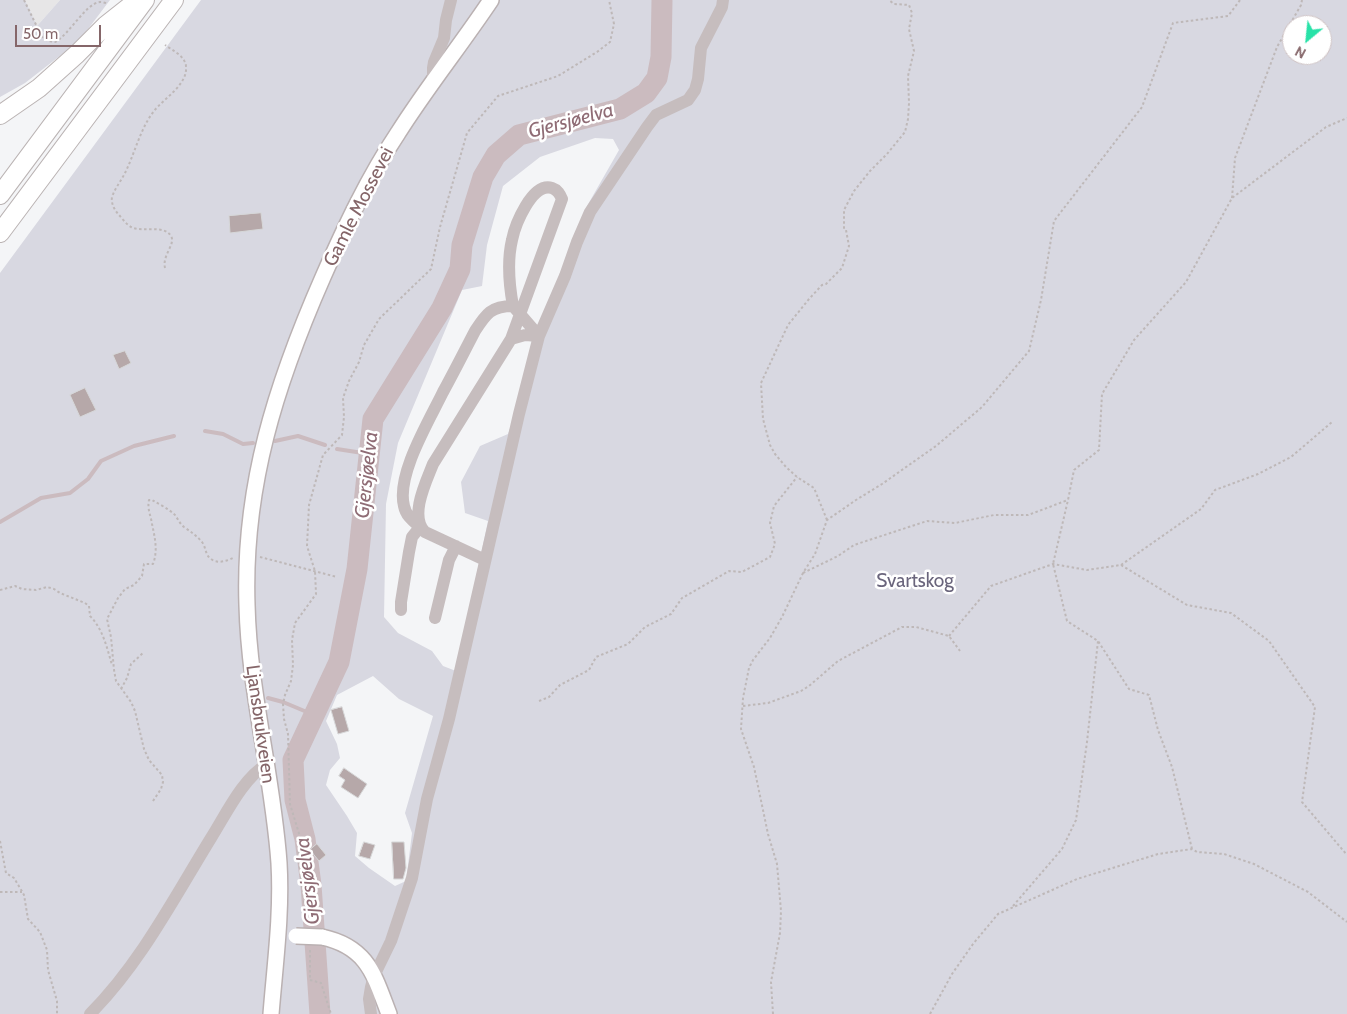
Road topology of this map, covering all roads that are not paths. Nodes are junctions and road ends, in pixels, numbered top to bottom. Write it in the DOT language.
graph roads {
  1 [pos="139,0"];
  2 [pos="145,0"];
  3 [pos="174,0"];
  4 [pos="451,0"];
  5 [pos="491,0"];
  6 [pos="723,0"];
  7 [pos="433,81"];
  8 [pos="0,115"];
  9 [pos="0,195"];
  10 [pos="0,233"];
  11 [pos="516,310"];
  12 [pos="539,336"];
  13 [pos="511,339"];
  14 [pos="266,434"];
  15 [pos="420,527"];
  16 [pos="456,546"];
  17 [pos="485,560"];
  18 [pos="401,610"];
  19 [pos="435,618"];
  20 [pos="266,765"];
  21 [pos="278,936"];
  22 [pos="374,976"];
  23 [pos="90,1014"];
  24 [pos="271,1014"];
  25 [pos="371,1014"];
  26 [pos="389,1014"];
  1 -- 8 [label="highway"];
  2 -- 9 [label="highway"];
  3 -- 10 [label="highway"];
  4 -- 7 [label="street"];
  5 -- 7 [label="main road, Gamle Mossevei"];
  6 -- 12 [label="street"];
  7 -- 14 [label="main road, Gamle Mossevei"];
  11 -- 11 [label="street"];
  11 -- 12 [label="street"];
  11 -- 13 [label="street"];
  11 -- 15 [label="street"];
  12 -- 13 [label="street"];
  12 -- 17 [label="street"];
  13 -- 15 [label="street"];
  14 -- 20 [label="main road, Ljansbrukveien"];
  15 -- 16 [label="street"];
  15 -- 18 [label="street"];
  16 -- 17 [label="street"];
  16 -- 19 [label="street"];
  17 -- 22 [label="street"];
  20 -- 21 [label="main road, Ljansbrukveien"];
  20 -- 23 [label="street"];
  21 -- 22 [label="main road, bridge"];
  21 -- 24 [label="main road, Ljansbrukveien"];
  22 -- 25 [label="street"];
  22 -- 26 [label="main road"];
}
